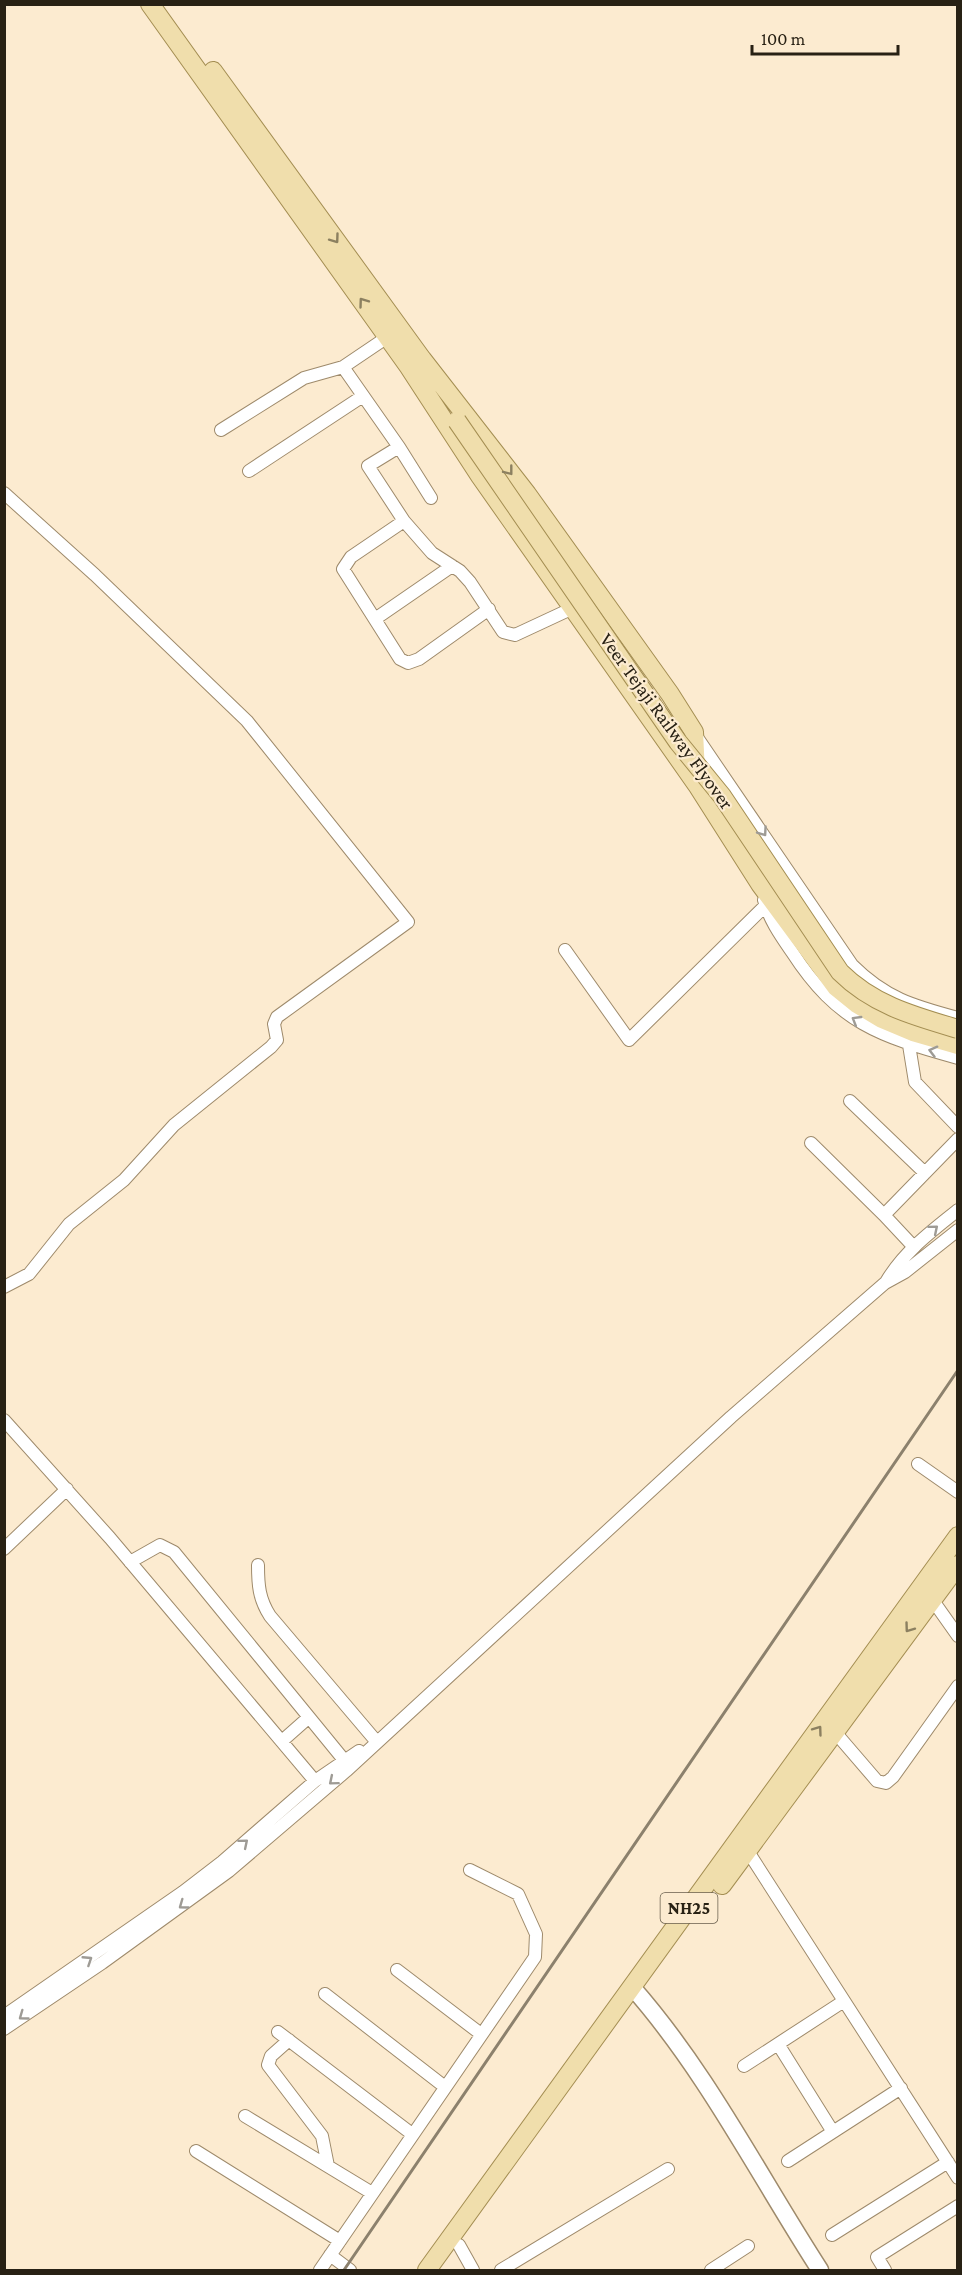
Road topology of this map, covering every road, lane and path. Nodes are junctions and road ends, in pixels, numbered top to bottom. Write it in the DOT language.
graph roads {
  1 [pos="150,4"];
  2 [pos="164,4"];
  3 [pos="383,340"];
  4 [pos="416,363"];
  5 [pos="343,367"];
  6 [pos="363,396"];
  7 [pos="220,430"];
  8 [pos="399,447"];
  9 [pos="249,471"];
  10 [pos="4,493"];
  11 [pos="431,498"];
  12 [pos="405,521"];
  13 [pos="452,566"];
  14 [pos="573,608"];
  15 [pos="489,609"];
  16 [pos="375,619"];
  17 [pos="694,732"];
  18 [pos="697,785"];
  19 [pos="760,884"];
  20 [pos="765,906"];
  21 [pos="565,950"];
  22 [pos="957,1018"];
  23 [pos="957,1029"];
  24 [pos="909,1045"];
  25 [pos="957,1046"];
  26 [pos="957,1058"];
  27 [pos="850,1101"];
  28 [pos="957,1127"];
  29 [pos="957,1139"];
  30 [pos="811,1143"];
  31 [pos="925,1173"];
  32 [pos="957,1210"];
  33 [pos="884,1215"];
  34 [pos="957,1230"];
  35 [pos="913,1246"];
  36 [pos="885,1283"];
  37 [pos="4,1287"];
  38 [pos="4,1420"];
  39 [pos="918,1464"];
  40 [pos="67,1489"];
  41 [pos="957,1492"];
  42 [pos="955,1540"];
  43 [pos="4,1549"];
  44 [pos="130,1562"];
  45 [pos="258,1565"];
  46 [pos="957,1565"];
  47 [pos="927,1592"];
  48 [pos="957,1636"];
  49 [pos="957,1686"];
  50 [pos="308,1718"];
  51 [pos="834,1731"];
  52 [pos="282,1741"];
  53 [pos="376,1741"];
  54 [pos="344,1760"];
  55 [pos="315,1781"];
  56 [pos="747,1850"];
  57 [pos="470,1870"];
  58 [pos="397,1970"];
  59 [pos="636,1991"];
  60 [pos="325,1994"];
  61 [pos="844,2001"];
  62 [pos="4,2016"];
  63 [pos="4,2030"];
  64 [pos="278,2032"];
  65 [pos="481,2034"];
  66 [pos="289,2040"];
  67 [pos="778,2044"];
  68 [pos="744,2066"];
  69 [pos="445,2087"];
  70 [pos="901,2088"];
  71 [pos="245,2116"];
  72 [pos="833,2132"];
  73 [pos="412,2134"];
  74 [pos="196,2151"];
  75 [pos="788,2161"];
  76 [pos="948,2162"];
  77 [pos="327,2166"];
  78 [pos="668,2169"];
  79 [pos="957,2178"];
  80 [pos="372,2193"];
  81 [pos="957,2206"];
  82 [pos="832,2235"];
  83 [pos="340,2241"];
  84 [pos="459,2245"];
  85 [pos="748,2246"];
  86 [pos="330,2255"];
  87 [pos="320,2271"];
  88 [pos="350,2271"];
  89 [pos="427,2271"];
  90 [pos="440,2271"];
  91 [pos="473,2271"];
  92 [pos="501,2271"];
  93 [pos="711,2271"];
  94 [pos="820,2271"];
  95 [pos="885,2271"];
  4 -- 1 [label="main road, one-way"];
  2 -- 4 [label="main road, one-way"];
  3 -- 5 [label="street"];
  4 -- 14 [label="main road"];
  4 -- 17 [label="main road, one-way"];
  4 -- 23 [label="main road, Veer Tejaji Railway Flyover, bridge"];
  5 -- 6 [label="street"];
  5 -- 7 [label="street"];
  6 -- 8 [label="street"];
  6 -- 9 [label="street"];
  8 -- 11 [label="street"];
  8 -- 12 [label="street"];
  10 -- 37 [label="street"];
  12 -- 13 [label="street"];
  12 -- 16 [label="street"];
  13 -- 15 [label="street"];
  13 -- 16 [label="street"];
  14 -- 15 [label="street"];
  14 -- 18 [label="main road"];
  15 -- 16 [label="street"];
  17 -- 18 [label="main road"];
  17 -- 22 [label="street, one-way"];
  18 -- 19 [label="main road"];
  19 -- 20 [label="street"];
  19 -- 25 [label="main road"];
  20 -- 21 [label="street"];
  24 -- 20 [label="street, one-way"];
  26 -- 24 [label="street, one-way"];
  24 -- 28 [label="street"];
  27 -- 31 [label="street"];
  29 -- 31 [label="street"];
  30 -- 33 [label="street"];
  31 -- 33 [label="street"];
  35 -- 32 [label="street, one-way"];
  33 -- 35 [label="street"];
  34 -- 36 [label="street"];
  35 -- 36 [label="street"];
  36 -- 53 [label="street"];
  38 -- 40 [label="street"];
  39 -- 41 [label="street"];
  40 -- 43 [label="street"];
  40 -- 44 [label="street"];
  42 -- 47 [label="main road, NH25"];
  44 -- 50 [label="street"];
  44 -- 52 [label="street"];
  45 -- 53 [label="street"];
  46 -- 47 [label="main road, NH25"];
  47 -- 48 [label="street"];
  47 -- 51 [label="main road, NH25, one-way"];
  59 -- 47 [label="main road, NH25, one-way"];
  49 -- 51 [label="street"];
  50 -- 52 [label="street"];
  50 -- 54 [label="street"];
  51 -- 56 [label="main road, NH25"];
  52 -- 55 [label="street"];
  53 -- 54 [label="street"];
  53 -- 63 [label="street, one-way"];
  54 -- 55 [label="street"];
  62 -- 55 [label="street, one-way"];
  56 -- 59 [label="main road, NH25"];
  56 -- 61 [label="street"];
  57 -- 65 [label="street"];
  58 -- 65 [label="street"];
  59 -- 84 [label="main road, NH25"];
  59 -- 89 [label="main road, NH25"];
  59 -- 94 [label="street"];
  60 -- 69 [label="street"];
  61 -- 67 [label="street"];
  61 -- 70 [label="street"];
  64 -- 66 [label="street"];
  65 -- 69 [label="street"];
  66 -- 73 [label="street"];
  66 -- 77 [label="street"];
  67 -- 68 [label="street"];
  67 -- 72 [label="street"];
  69 -- 73 [label="street"];
  70 -- 72 [label="street"];
  70 -- 76 [label="street"];
  71 -- 77 [label="street"];
  72 -- 75 [label="street"];
  73 -- 80 [label="street"];
  74 -- 83 [label="street"];
  76 -- 79 [label="street"];
  76 -- 82 [label="street"];
  77 -- 80 [label="street"];
  78 -- 92 [label="street"];
  80 -- 83 [label="street"];
  81 -- 95 [label="street"];
  83 -- 86 [label="street"];
  84 -- 90 [label="main road, NH25"];
  84 -- 91 [label="street"];
  85 -- 93 [label="street"];
  86 -- 87 [label="street"];
  86 -- 88 [label="street"];
}
